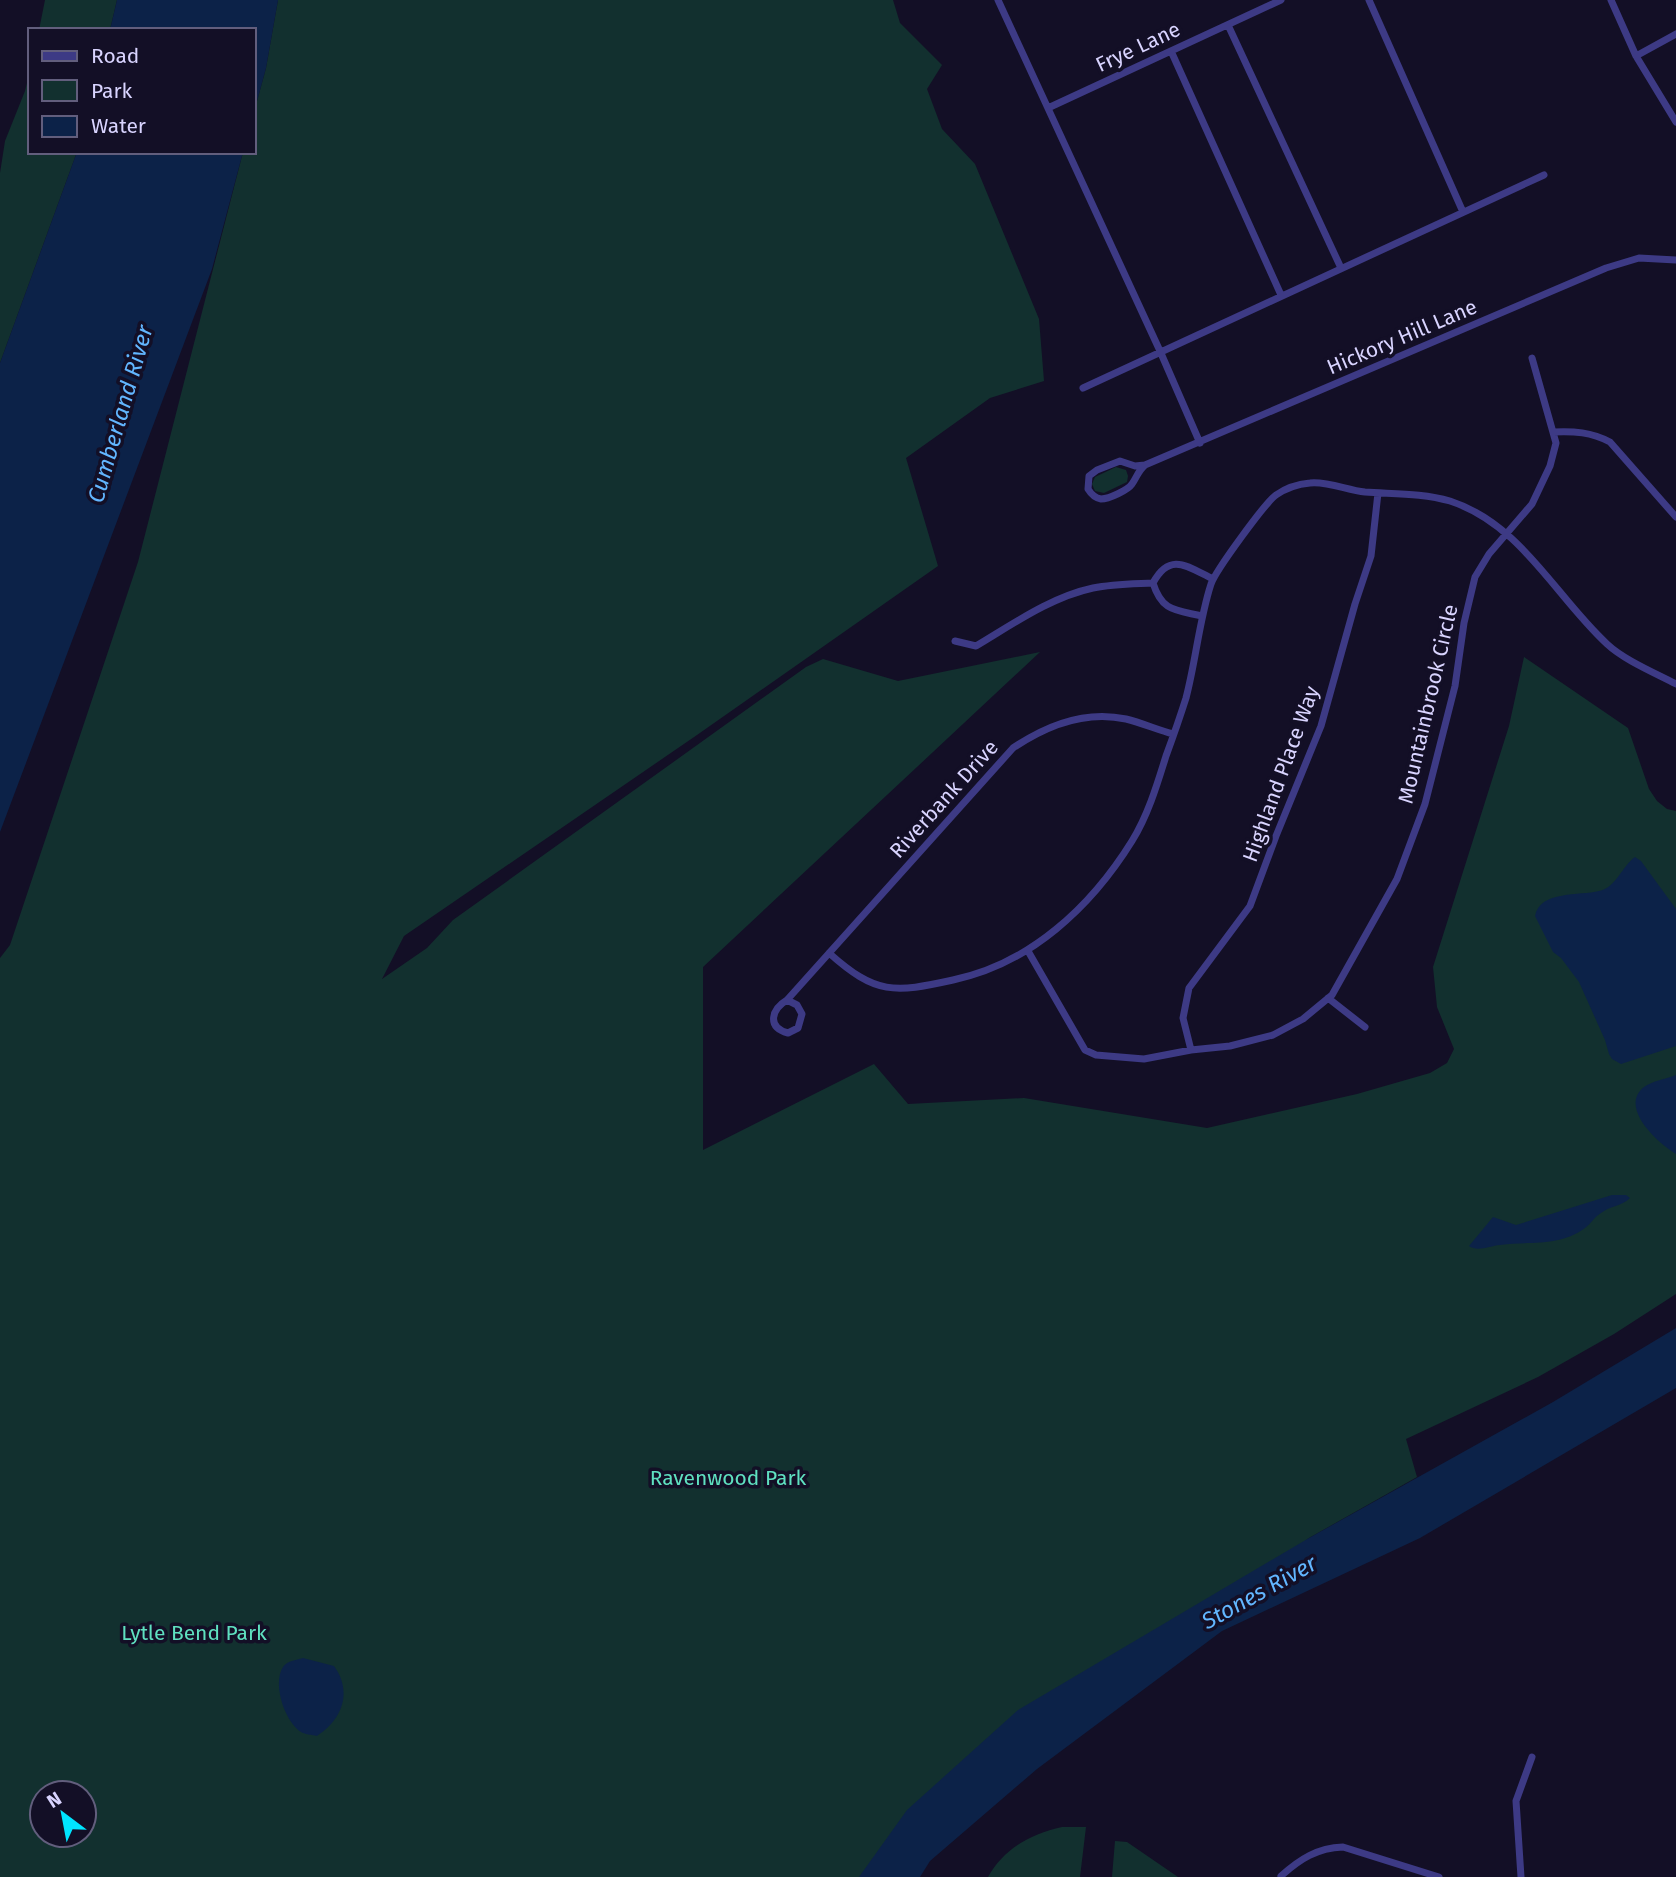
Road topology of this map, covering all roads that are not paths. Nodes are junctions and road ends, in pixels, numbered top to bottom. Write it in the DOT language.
graph roads {
  1 [pos="998,0"];
  2 [pos="1281,0"];
  3 [pos="1369,0"];
  4 [pos="1611,0"];
  5 [pos="1228,25"];
  6 [pos="1676,34"];
  7 [pos="1171,51"];
  8 [pos="1636,56"];
  9 [pos="1048,108"];
  10 [pos="1676,122"];
  11 [pos="1544,175"];
  12 [pos="1463,212"];
  13 [pos="1676,260"];
  14 [pos="1341,268"];
  15 [pos="1281,295"];
  16 [pos="1160,351"];
  17 [pos="1532,358"];
  18 [pos="1083,388"];
  19 [pos="1553,432"];
  20 [pos="1200,443"];
  21 [pos="1145,465"];
  22 [pos="1378,493"];
  23 [pos="1676,517"];
  24 [pos="1507,535"];
  25 [pos="1213,579"];
  26 [pos="1153,583"];
  27 [pos="1202,616"];
  28 [pos="955,641"];
  29 [pos="1676,684"];
  30 [pos="1174,734"];
  31 [pos="1028,951"];
  32 [pos="829,953"];
  33 [pos="1328,998"];
  34 [pos="787,1000"];
  35 [pos="1365,1027"];
  36 [pos="1191,1050"];
  37 [pos="1532,1757"];
  38 [pos="1281,1876"];
  39 [pos="1439,1877"];
  40 [pos="1521,1877"];
  1 -- 9 [label="street"];
  2 -- 5 [label="street, Frye Lane"];
  3 -- 12 [label="street"];
  4 -- 8 [label="street"];
  5 -- 7 [label="street, Frye Lane"];
  5 -- 14 [label="street"];
  6 -- 8 [label="street"];
  7 -- 9 [label="street, Frye Lane"];
  7 -- 15 [label="street"];
  8 -- 10 [label="street"];
  9 -- 16 [label="street"];
  11 -- 12 [label="street"];
  12 -- 14 [label="street"];
  13 -- 20 [label="street, Hickory Hill Lane"];
  14 -- 15 [label="street"];
  15 -- 16 [label="street"];
  16 -- 18 [label="street"];
  16 -- 20 [label="street"];
  17 -- 19 [label="street, Mountainbrook Circle"];
  19 -- 23 [label="street"];
  19 -- 24 [label="street, Mountainbrook Circle"];
  20 -- 21 [label="street, Hickory Hill Lane"];
  21 -- 21 [label="street, Hickory Hill Lane"];
  22 -- 24 [label="street"];
  22 -- 25 [label="street"];
  22 -- 36 [label="street, Highland Place Way"];
  24 -- 29 [label="street"];
  24 -- 33 [label="street, Mountainbrook Circle"];
  25 -- 26 [label="street"];
  25 -- 27 [label="street"];
  26 -- 27 [label="street"];
  26 -- 28 [label="street"];
  27 -- 30 [label="street"];
  30 -- 31 [label="street"];
  30 -- 32 [label="street, Riverbank Drive"];
  31 -- 32 [label="street"];
  31 -- 36 [label="street, Mountainbrook Circle"];
  32 -- 34 [label="street, Riverbank Drive"];
  33 -- 35 [label="street"];
  33 -- 36 [label="street, Mountainbrook Circle"];
  34 -- 34 [label="street, Riverbank Drive"];
  37 -- 40 [label="street"];
  38 -- 39 [label="street"];
}
